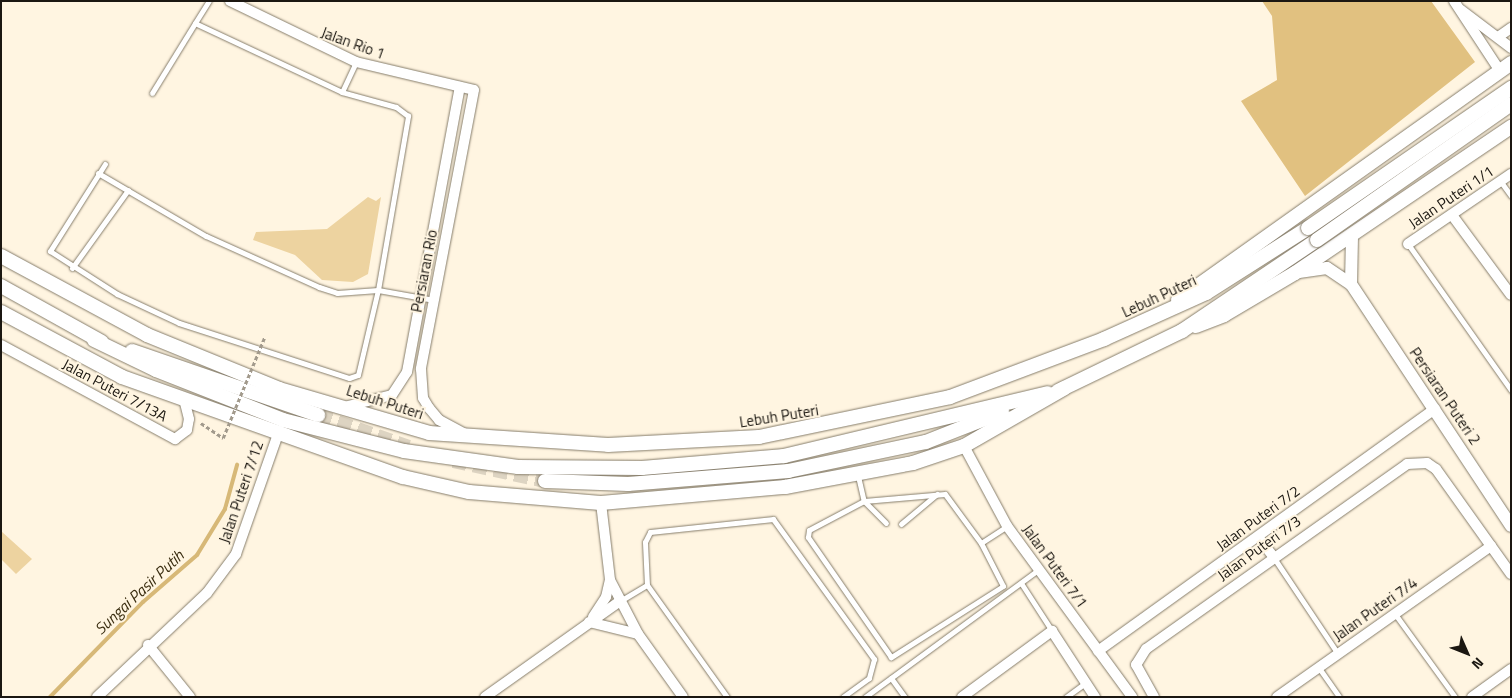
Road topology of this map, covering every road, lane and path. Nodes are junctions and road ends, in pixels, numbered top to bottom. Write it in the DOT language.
graph roads {
  1 [pos="209,1"];
  2 [pos="230,1"];
  3 [pos="1456,5"];
  4 [pos="195,23"];
  5 [pos="1511,28"];
  6 [pos="1498,37"];
  7 [pos="1511,48"];
  8 [pos="356,62"];
  9 [pos="1506,67"];
  10 [pos="1511,82"];
  11 [pos="460,87"];
  12 [pos="1511,88"];
  13 [pos="474,90"];
  14 [pos="342,92"];
  15 [pos="152,93"];
  16 [pos="1461,101"];
  17 [pos="1511,104"];
  18 [pos="1511,128"];
  19 [pos="1497,138"];
  20 [pos="104,164"];
  21 [pos="98,173"];
  22 [pos="1511,174"];
  23 [pos="1501,182"];
  24 [pos="128,190"];
  25 [pos="1511,196"];
  26 [pos="1452,215"];
  27 [pos="1352,235"];
  28 [pos="1408,244"];
  29 [pos="2,257"];
  30 [pos="72,268"];
  31 [pos="1295,273"];
  32 [pos="1351,284"];
  33 [pos="1,286"];
  34 [pos="378,290"];
  35 [pos="1511,295"];
  36 [pos="1,296"];
  37 [pos="422,297"];
  38 [pos="434,300"];
  39 [pos="1170,307"];
  40 [pos="1,312"];
  41 [pos="1182,331"];
  42 [pos="265,336"];
  43 [pos="94,340"];
  44 [pos="1,345"];
  45 [pos="1065,388"];
  46 [pos="1511,390"];
  47 [pos="184,399"];
  48 [pos="348,406"];
  49 [pos="1435,409"];
  50 [pos="318,415"];
  51 [pos="283,420"];
  52 [pos="201,422"];
  53 [pos="278,434"];
  54 [pos="469,436"];
  55 [pos="964,446"];
  56 [pos="858,476"];
  57 [pos="545,481"];
  58 [pos="937,494"];
  59 [pos="864,501"];
  60 [pos="601,504"];
  61 [pos="886,523"];
  62 [pos="901,524"];
  63 [pos="1007,526"];
  64 [pos="1511,526"];
  65 [pos="1258,537"];
  66 [pos="981,544"];
  67 [pos="1490,546"];
  68 [pos="1272,556"];
  69 [pos="1038,570"];
  70 [pos="1511,574"];
  71 [pos="610,580"];
  72 [pos="1021,583"];
  73 [pos="647,585"];
  74 [pos="620,601"];
  75 [pos="1394,613"];
  76 [pos="590,622"];
  77 [pos="1052,631"];
  78 [pos="638,634"];
  79 [pos="148,645"];
  80 [pos="1098,651"];
  81 [pos="1338,654"];
  82 [pos="1318,667"];
  83 [pos="1511,669"];
  84 [pos="891,678"];
  85 [pos="1085,683"];
  86 [pos="97,697"];
  87 [pos="190,697"];
  88 [pos="485,697"];
  89 [pos="683,697"];
  90 [pos="727,697"];
  91 [pos="843,697"];
  92 [pos="865,697"];
  93 [pos="905,697"];
  94 [pos="962,697"];
  95 [pos="1066,697"];
  96 [pos="1094,697"];
  97 [pos="1132,697"];
  98 [pos="1154,697"];
  99 [pos="1277,697"];
  100 [pos="1339,697"];
  101 [pos="1455,697"];
  102 [pos="1472,697"];
  1 -- 4 [label="lane"];
  2 -- 8 [label="street, Jalan Rio 1"];
  3 -- 6 [label="street"];
  3 -- 9 [label="street"];
  4 -- 14 [label="lane"];
  4 -- 15 [label="lane"];
  5 -- 6 [label="street"];
  6 -- 7 [label="street"];
  8 -- 11 [label="street, Jalan Rio 1"];
  8 -- 14 [label="lane"];
  9 -- 10 [label="main road"];
  9 -- 16 [label="main road"];
  11 -- 13 [label="street, Jalan Rio 1"];
  11 -- 37 [label="street, Persiaran Rio"];
  12 -- 39 [label="main road, Lebuh Puteri, bridge"];
  13 -- 38 [label="street, Persiaran Rio"];
  14 -- 34 [label="lane"];
  16 -- 19 [label="main road"];
  16 -- 39 [label="main road"];
  17 -- 41 [label="main road, bridge"];
  18 -- 19 [label="main road"];
  19 -- 27 [label="main road"];
  20 -- 21 [label="lane"];
  21 -- 24 [label="lane"];
  21 -- 30 [label="lane"];
  22 -- 23 [label="street, Jalan Puteri 1/1"];
  23 -- 25 [label="lane"];
  23 -- 26 [label="street, Jalan Puteri 1/1"];
  24 -- 30 [label="lane"];
  24 -- 34 [label="lane"];
  26 -- 28 [label="street, Jalan Puteri 1/1"];
  26 -- 35 [label="street"];
  27 -- 31 [label="main road"];
  27 -- 32 [label="street"];
  28 -- 46 [label="lane"];
  29 -- 48 [label="main road, Lebuh Puteri"];
  30 -- 34 [label="lane"];
  31 -- 32 [label="street, Persiaran Puteri 2"];
  31 -- 41 [label="main road"];
  32 -- 49 [label="street, Persiaran Puteri 2"];
  33 -- 43 [label="main road"];
  34 -- 37 [label="lane"];
  36 -- 51 [label="main road"];
  37 -- 38 [label="lane"];
  37 -- 48 [label="street, Persiaran Rio"];
  38 -- 54 [label="street, Persiaran Rio"];
  39 -- 54 [label="main road, Lebuh Puteri"];
  40 -- 47 [label="main road"];
  41 -- 45 [label="main road"];
  42 -- 52 [label="path, bridge"];
  43 -- 50 [label="main road"];
  43 -- 51 [label="main road"];
  44 -- 47 [label="street, Jalan Puteri 7/13A"];
  45 -- 51 [label="main road"];
  45 -- 55 [label="main road"];
  45 -- 57 [label="main road"];
  47 -- 53 [label="main road"];
  48 -- 54 [label="main road, Lebuh Puteri"];
  49 -- 64 [label="street, Persiaran Puteri 2"];
  49 -- 65 [label="street, Jalan Puteri 7/2"];
  53 -- 60 [label="main road"];
  53 -- 79 [label="street, Jalan Puteri 7/12"];
  55 -- 56 [label="main road"];
  55 -- 63 [label="street, Jalan Puteri 7/1"];
  56 -- 59 [label="lane"];
  56 -- 60 [label="main road"];
  58 -- 59 [label="lane"];
  58 -- 62 [label="lane"];
  58 -- 66 [label="lane"];
  59 -- 61 [label="lane"];
  59 -- 66 [label="lane"];
  60 -- 71 [label="street"];
  63 -- 66 [label="lane"];
  63 -- 69 [label="street, Jalan Puteri 7/1"];
  65 -- 68 [label="street"];
  65 -- 80 [label="street, Jalan Puteri 7/2"];
  67 -- 68 [label="street, Jalan Puteri 7/3"];
  67 -- 70 [label="street"];
  67 -- 75 [label="street, Jalan Puteri 7/4"];
  68 -- 81 [label="lane"];
  68 -- 98 [label="street, Jalan Puteri 7/3"];
  69 -- 72 [label="lane"];
  69 -- 80 [label="street, Jalan Puteri 7/1"];
  71 -- 74 [label="street"];
  71 -- 76 [label="street"];
  72 -- 77 [label="lane"];
  72 -- 84 [label="lane"];
  73 -- 74 [label="lane"];
  73 -- 90 [label="lane"];
  73 -- 91 [label="lane"];
  74 -- 76 [label="street"];
  74 -- 78 [label="street"];
  75 -- 81 [label="street, Jalan Puteri 7/4"];
  75 -- 101 [label="lane"];
  76 -- 78 [label="street"];
  76 -- 88 [label="street"];
  77 -- 85 [label="street"];
  77 -- 94 [label="street"];
  78 -- 89 [label="street"];
  79 -- 86 [label="street, Jalan Puteri 7/12"];
  79 -- 87 [label="street"];
  80 -- 97 [label="street, Jalan Puteri 7/1"];
  81 -- 82 [label="street, Jalan Puteri 7/4"];
  82 -- 99 [label="street, Jalan Puteri 7/4"];
  82 -- 100 [label="lane"];
  83 -- 102 [label="street"];
  84 -- 92 [label="lane"];
  84 -- 93 [label="lane"];
  85 -- 95 [label="lane"];
  85 -- 96 [label="street"];
}
